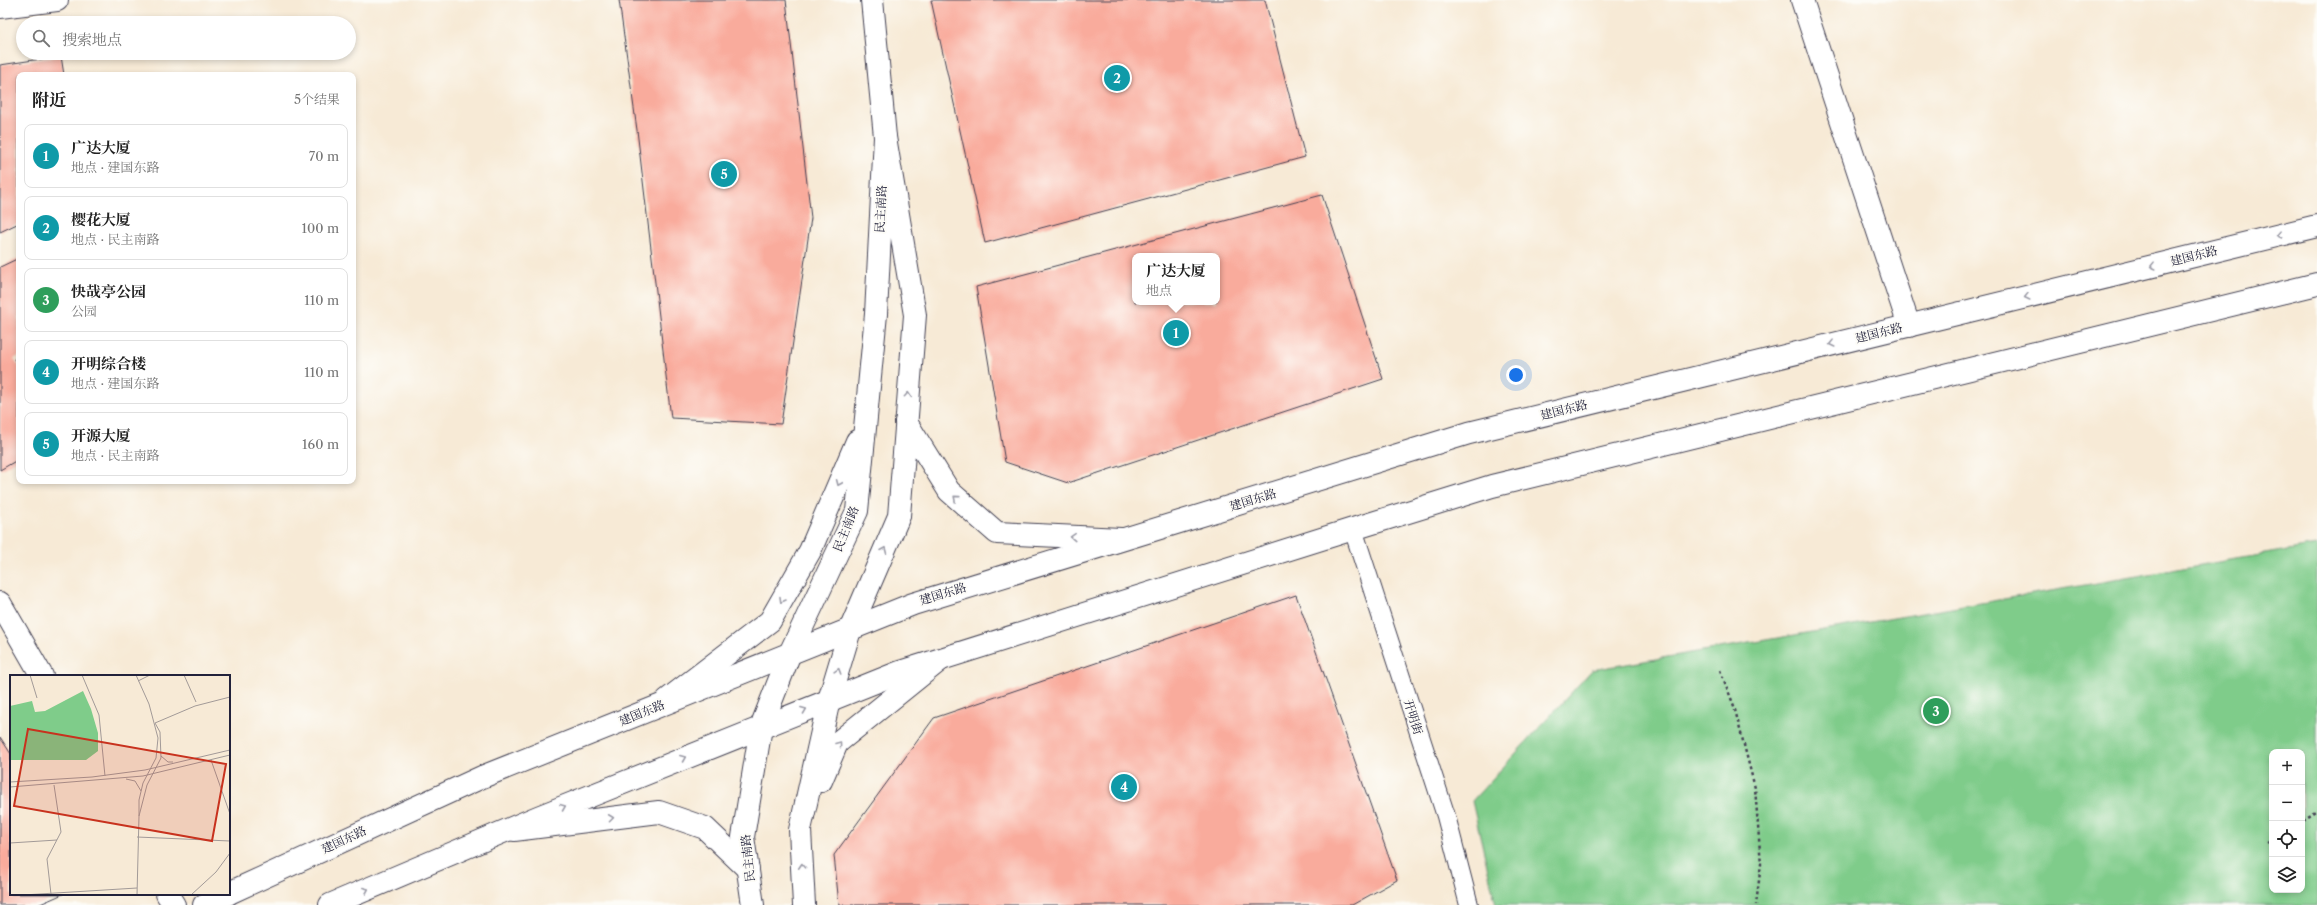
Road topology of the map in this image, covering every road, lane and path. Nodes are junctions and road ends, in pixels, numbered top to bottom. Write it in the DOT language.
graph roads {
  1 [pos="57,0"];
  2 [pos="872,0"];
  3 [pos="1802,0"];
  4 [pos="0,7"];
  5 [pos="885,137"];
  6 [pos="2317,226"];
  7 [pos="2317,284"];
  8 [pos="1909,326"];
  9 [pos="865,422"];
  10 [pos="906,422"];
  11 [pos="1353,530"];
  12 [pos="1126,539"];
  13 [pos="0,603"];
  14 [pos="850,630"];
  15 [pos="790,653"];
  16 [pos="940,659"];
  17 [pos="1720,670"];
  18 [pos="41,675"];
  19 [pos="829,700"];
  20 [pos="658,706"];
  21 [pos="761,726"];
  22 [pos="2317,811"];
  23 [pos="2305,818"];
  24 [pos="800,830"];
  25 [pos="503,832"];
  26 [pos="2269,840"];
  27 [pos="2266,842"];
  28 [pos="748,869"];
  29 [pos="230,893"];
  30 [pos="168,895"];
  31 [pos="226,895"];
  32 [pos="174,905"];
  33 [pos="204,905"];
  34 [pos="330,905"];
  35 [pos="753,905"];
  36 [pos="804,905"];
  37 [pos="1469,905"];
  38 [pos="1756,905"];
  1 -- 4 [label="main road"];
  2 -- 5 [label="main road, 民主南路"];
  3 -- 8 [label="main road"];
  5 -- 9 [label="main road, 民主南路"];
  10 -- 5 [label="main road, 民主南路, one-way"];
  6 -- 8 [label="main road, 建国东路, one-way"];
  7 -- 11 [label="main road"];
  8 -- 12 [label="main road, 建国东路, one-way"];
  9 -- 15 [label="main road, 民主南路"];
  9 -- 20 [label="main road, one-way"];
  12 -- 10 [label="main road, one-way"];
  14 -- 10 [label="main road, 民主南路, one-way"];
  11 -- 16 [label="main road"];
  11 -- 37 [label="lane, 开明街"];
  12 -- 14 [label="main road, 建国东路"];
  13 -- 18 [label="main road"];
  14 -- 15 [label="main road, 建国东路"];
  19 -- 14 [label="main road, 民主南路, one-way"];
  15 -- 20 [label="main road, 建国东路"];
  15 -- 21 [label="main road, 民主南路"];
  16 -- 19 [label="main road"];
  24 -- 16 [label="main road, one-way"];
  17 -- 38 [label="path"];
  21 -- 19 [label="main road, one-way"];
  19 -- 24 [label="main road, 民主南路"];
  20 -- 29 [label="main road, 建国东路"];
  25 -- 21 [label="main road, one-way"];
  21 -- 28 [label="main road, 民主南路"];
  22 -- 23 [label="path"];
  36 -- 24 [label="main road, 民主南路, one-way"];
  25 -- 28 [label="main road, one-way"];
  34 -- 25 [label="main road, one-way"];
  26 -- 27 [label="path"];
  28 -- 35 [label="main road, 民主南路"];
  30 -- 32 [label="main road"];
  31 -- 33 [label="main road, 建国东路"];
}
